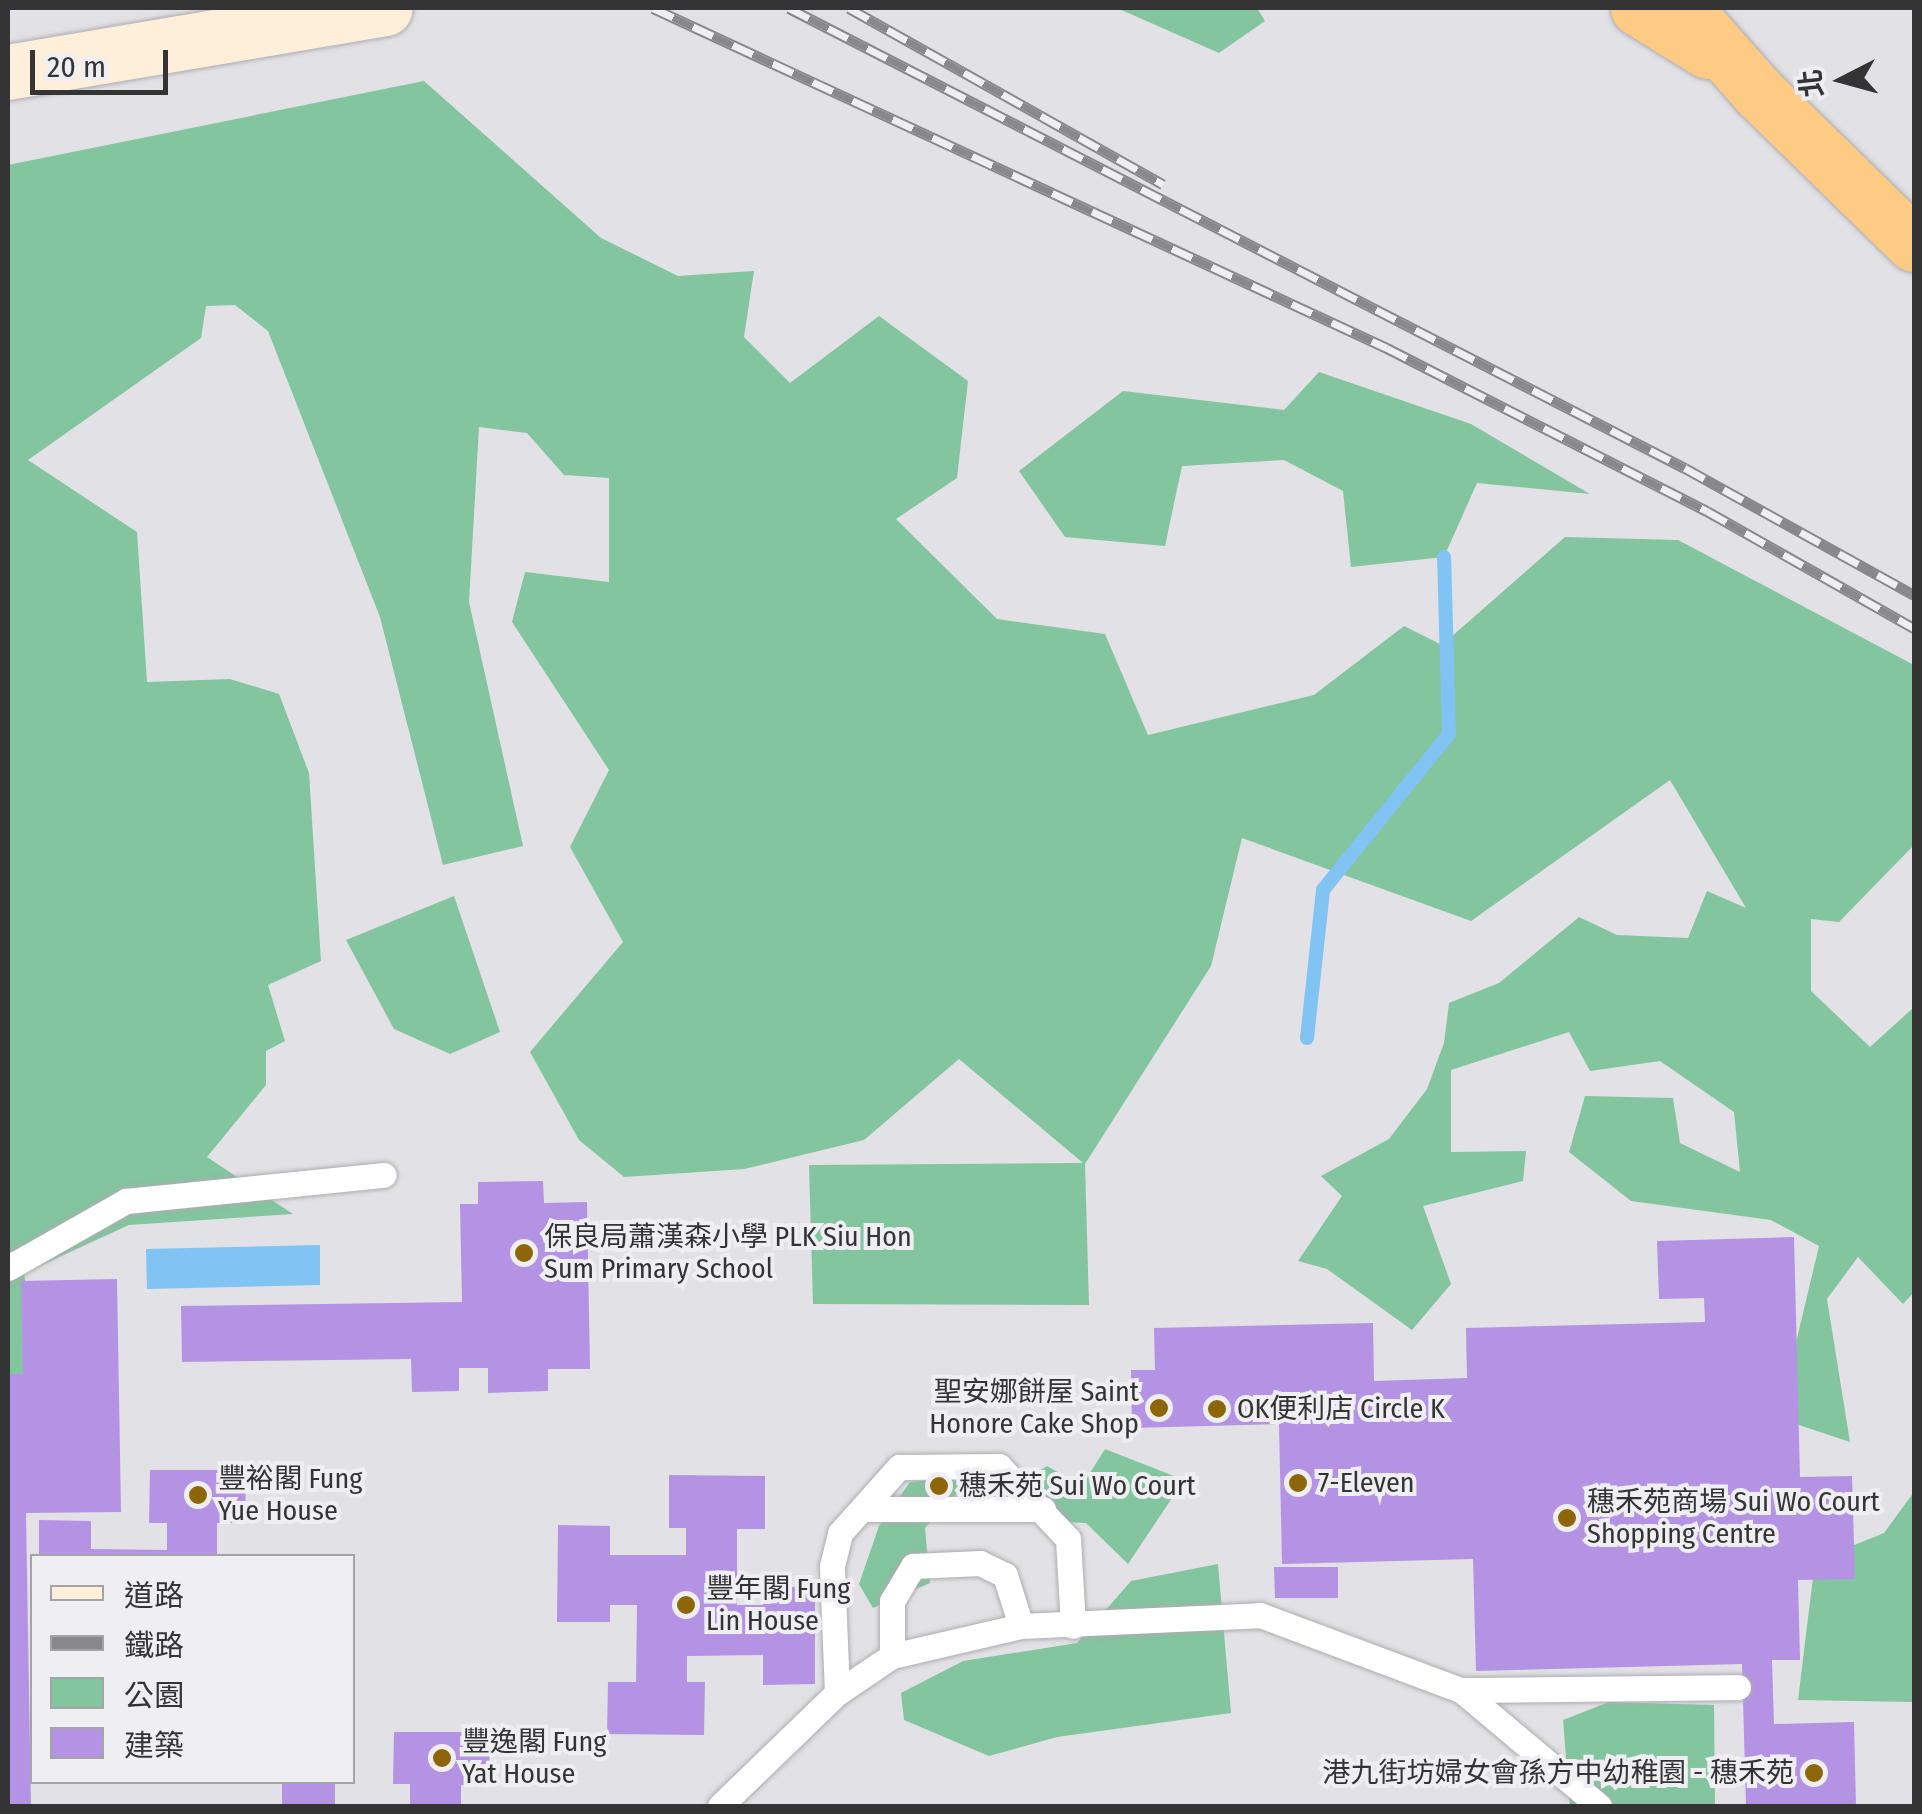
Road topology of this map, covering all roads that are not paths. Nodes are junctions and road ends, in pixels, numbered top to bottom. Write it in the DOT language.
graph roads {
  1 [pos="1638,8"];
  2 [pos="1684,8"];
  3 [pos="364,11"];
  4 [pos="1736,68"];
  5 [pos="8,72"];
  6 [pos="1914,244"];
  7 [pos="384,1174"];
  8 [pos="8,1268"];
  9 [pos="1044,1508"];
  10 [pos="864,1509"];
  11 [pos="1021,1626"];
  12 [pos="1073,1626"];
  13 [pos="892,1656"];
  14 [pos="1738,1688"];
  15 [pos="1461,1690"];
  16 [pos="837,1693"];
  17 [pos="720,1806"];
  18 [pos="1599,1806"];
  1 -- 4 [label="highway"];
  2 -- 4 [label="highway"];
  3 -- 5 [label="main road"];
  4 -- 6 [label="highway"];
  7 -- 8 [label="lane"];
  9 -- 10 [label="lane"];
  9 -- 10 [label="lane"];
  9 -- 12 [label="lane"];
  10 -- 16 [label="lane"];
  11 -- 12 [label="lane"];
  11 -- 13 [label="lane"];
  11 -- 13 [label="lane"];
  12 -- 15 [label="lane"];
  13 -- 16 [label="lane"];
  14 -- 15 [label="lane"];
  15 -- 18 [label="lane"];
  16 -- 17 [label="lane"];
}
